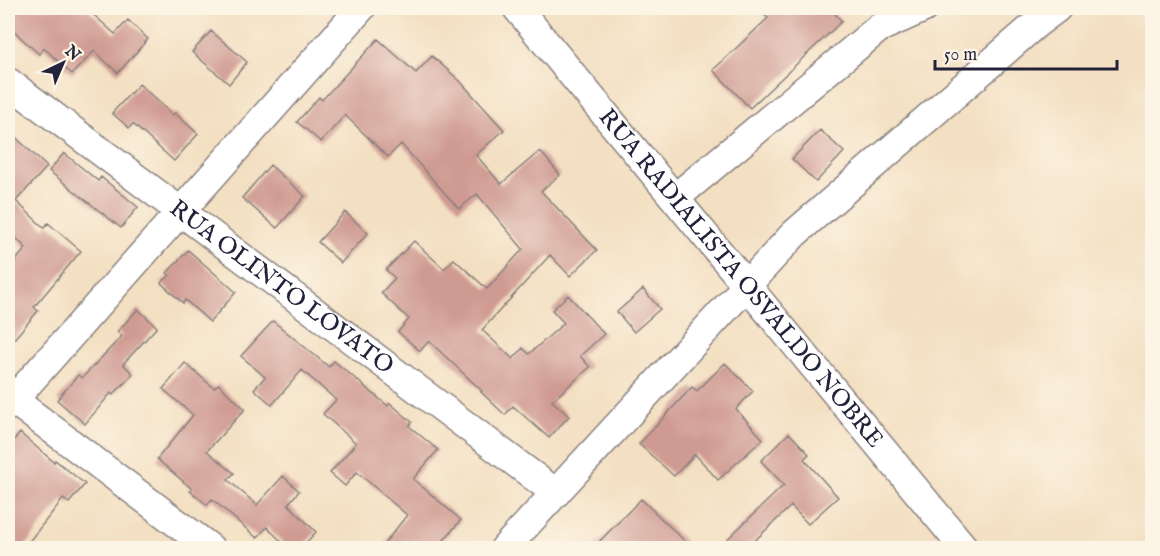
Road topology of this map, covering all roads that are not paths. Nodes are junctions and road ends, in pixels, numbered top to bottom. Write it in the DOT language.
graph roads {
  1 [pos="361,8"];
  2 [pos="517,8"];
  3 [pos="924,8"];
  4 [pos="1038,13"];
  5 [pos="8,82"];
  6 [pos="675,198"];
  7 [pos="180,212"];
  8 [pos="747,286"];
  9 [pos="9,400"];
  10 [pos="556,493"];
  11 [pos="210,549"];
  12 [pos="505,549"];
  13 [pos="964,549"];
  1 -- 7 [label="street"];
  2 -- 6 [label="street, RUA RADIALISTA OSVALDO NOBRE"];
  3 -- 6 [label="street"];
  4 -- 8 [label="street"];
  5 -- 7 [label="street, RUA OLINTO LOVATO"];
  6 -- 8 [label="street, RUA RADIALISTA OSVALDO NOBRE"];
  7 -- 9 [label="street"];
  7 -- 10 [label="street, RUA OLINTO LOVATO"];
  8 -- 10 [label="street"];
  8 -- 13 [label="street, RUA RADIALISTA OSVALDO NOBRE"];
  9 -- 11 [label="street"];
  10 -- 12 [label="street"];
}
